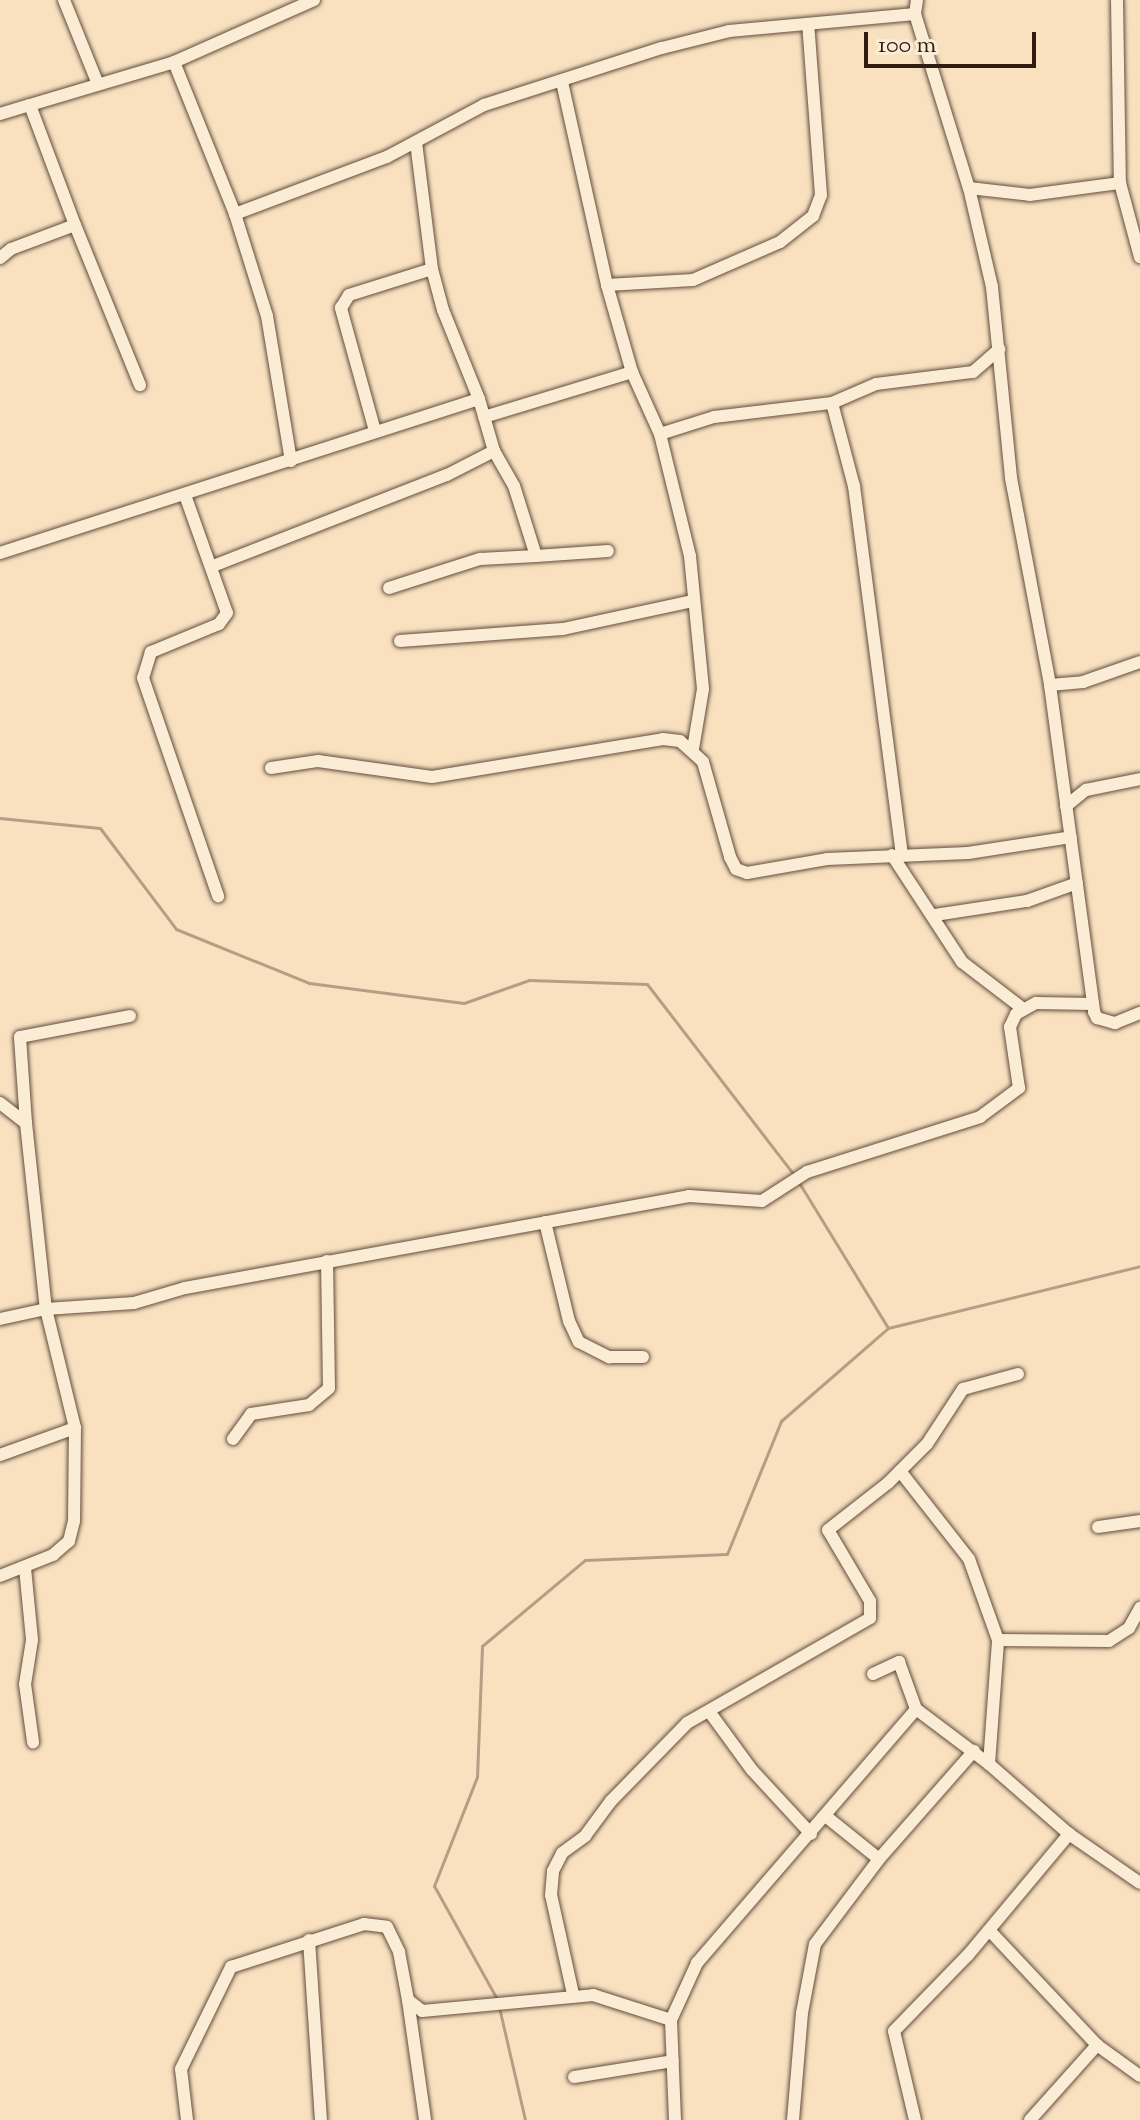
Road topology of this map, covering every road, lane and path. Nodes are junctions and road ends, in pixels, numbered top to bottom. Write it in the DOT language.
graph roads {
  1 [pos="64,0"];
  2 [pos="314,0"];
  3 [pos="917,0"];
  4 [pos="1117,0"];
  5 [pos="915,14"];
  6 [pos="808,24"];
  7 [pos="174,62"];
  8 [pos="562,82"];
  9 [pos="98,84"];
  10 [pos="30,105"];
  11 [pos="0,114"];
  12 [pos="416,143"];
  13 [pos="1120,183"];
  14 [pos="969,188"];
  15 [pos="235,214"];
  16 [pos="75,225"];
  17 [pos="1138,242"];
  18 [pos="1140,257"];
  19 [pos="0,258"];
  20 [pos="432,269"];
  21 [pos="607,285"];
  22 [pos="999,349"];
  23 [pos="632,372"];
  24 [pos="140,385"];
  25 [pos="479,399"];
  26 [pos="832,403"];
  27 [pos="484,417"];
  28 [pos="375,431"];
  29 [pos="660,434"];
  30 [pos="494,451"];
  31 [pos="291,461"];
  32 [pos="185,495"];
  33 [pos="608,551"];
  34 [pos="0,553"];
  35 [pos="536,556"];
  36 [pos="213,566"];
  37 [pos="389,588"];
  38 [pos="692,601"];
  39 [pos="400,641"];
  40 [pos="1140,662"];
  41 [pos="1050,685"];
  42 [pos="693,749"];
  43 [pos="271,768"];
  44 [pos="1140,779"];
  45 [pos="1066,806"];
  46 [pos="1071,837"];
  47 [pos="897,854"];
  48 [pos="1077,883"];
  49 [pos="218,896"];
  50 [pos="935,915"];
  51 [pos="1093,1004"];
  52 [pos="1022,1008"];
  53 [pos="1140,1013"];
  54 [pos="130,1016"];
  55 [pos="0,1103"];
  56 [pos="26,1123"];
  57 [pos="545,1222"];
  58 [pos="327,1261"];
  59 [pos="46,1309"];
  60 [pos="0,1319"];
  61 [pos="643,1357"];
  62 [pos="1018,1374"];
  63 [pos="75,1428"];
  64 [pos="233,1439"];
  65 [pos="0,1455"];
  66 [pos="900,1471"];
  67 [pos="1140,1521"];
  68 [pos="1098,1527"];
  69 [pos="25,1568"];
  70 [pos="0,1576"];
  71 [pos="1140,1608"];
  72 [pos="998,1640"];
  73 [pos="873,1674"];
  74 [pos="916,1709"];
  75 [pos="711,1714"];
  76 [pos="33,1742"];
  77 [pos="974,1751"];
  78 [pos="989,1764"];
  79 [pos="828,1818"];
  80 [pos="811,1834"];
  81 [pos="1069,1834"];
  82 [pos="879,1859"];
  83 [pos="1140,1883"];
  84 [pos="989,1930"];
  85 [pos="309,1940"];
  86 [pos="573,1994"];
  87 [pos="408,2000"];
  88 [pos="671,2020"];
  89 [pos="1097,2045"];
  90 [pos="673,2061"];
  91 [pos="1140,2076"];
  92 [pos="574,2077"];
  93 [pos="187,2120"];
  94 [pos="321,2120"];
  95 [pos="425,2120"];
  96 [pos="675,2120"];
  97 [pos="793,2120"];
  98 [pos="915,2120"];
  99 [pos="1030,2120"];
  1 -- 9 [label="street"];
  2 -- 7 [label="street"];
  3 -- 5 [label="street"];
  4 -- 13 [label="street"];
  5 -- 6 [label="street"];
  5 -- 14 [label="street"];
  6 -- 8 [label="street"];
  6 -- 21 [label="street"];
  7 -- 9 [label="street"];
  7 -- 15 [label="street"];
  8 -- 12 [label="street"];
  8 -- 21 [label="street"];
  9 -- 10 [label="street"];
  10 -- 11 [label="street"];
  10 -- 16 [label="street"];
  12 -- 15 [label="street"];
  12 -- 20 [label="street"];
  13 -- 14 [label="street"];
  13 -- 17 [label="street"];
  14 -- 22 [label="street"];
  15 -- 31 [label="street"];
  16 -- 19 [label="street"];
  16 -- 24 [label="street"];
  17 -- 18 [label="street"];
  20 -- 25 [label="street"];
  20 -- 28 [label="street"];
  21 -- 23 [label="street"];
  22 -- 26 [label="street"];
  22 -- 41 [label="street"];
  23 -- 27 [label="street"];
  23 -- 29 [label="street"];
  25 -- 27 [label="street"];
  25 -- 28 [label="street"];
  26 -- 29 [label="street"];
  26 -- 47 [label="street"];
  27 -- 30 [label="street"];
  28 -- 31 [label="street"];
  29 -- 38 [label="street"];
  30 -- 35 [label="street"];
  30 -- 36 [label="street"];
  31 -- 32 [label="street"];
  32 -- 34 [label="street"];
  32 -- 36 [label="street"];
  33 -- 35 [label="street"];
  35 -- 37 [label="street"];
  36 -- 49 [label="street"];
  38 -- 39 [label="street"];
  38 -- 42 [label="street"];
  40 -- 41 [label="street"];
  41 -- 45 [label="street"];
  42 -- 43 [label="street"];
  42 -- 47 [label="street"];
  44 -- 45 [label="street"];
  45 -- 46 [label="street"];
  46 -- 47 [label="street"];
  46 -- 48 [label="street"];
  47 -- 50 [label="street"];
  48 -- 50 [label="street"];
  48 -- 51 [label="street"];
  50 -- 52 [label="street"];
  51 -- 52 [label="street"];
  51 -- 53 [label="street"];
  52 -- 57 [label="street"];
  54 -- 56 [label="street"];
  55 -- 56 [label="street"];
  56 -- 59 [label="street"];
  57 -- 58 [label="street"];
  57 -- 61 [label="street"];
  58 -- 59 [label="street"];
  58 -- 64 [label="street"];
  59 -- 60 [label="street"];
  59 -- 63 [label="street"];
  62 -- 66 [label="street"];
  63 -- 65 [label="street"];
  63 -- 69 [label="street"];
  66 -- 72 [label="street"];
  66 -- 75 [label="street"];
  67 -- 68 [label="street"];
  69 -- 70 [label="street"];
  69 -- 76 [label="street"];
  71 -- 72 [label="street"];
  72 -- 78 [label="street"];
  73 -- 74 [label="street"];
  74 -- 77 [label="street"];
  74 -- 79 [label="street"];
  75 -- 80 [label="street"];
  75 -- 86 [label="street"];
  77 -- 78 [label="street"];
  77 -- 82 [label="street"];
  78 -- 81 [label="street"];
  79 -- 80 [label="street"];
  79 -- 82 [label="street"];
  80 -- 88 [label="street"];
  81 -- 83 [label="street"];
  81 -- 84 [label="street"];
  82 -- 97 [label="street"];
  84 -- 89 [label="street"];
  84 -- 98 [label="street"];
  85 -- 87 [label="street"];
  85 -- 93 [label="street"];
  85 -- 94 [label="street"];
  86 -- 87 [label="street"];
  86 -- 88 [label="street"];
  87 -- 95 [label="street"];
  88 -- 90 [label="street"];
  89 -- 91 [label="street"];
  89 -- 99 [label="street"];
  90 -- 92 [label="street"];
  90 -- 96 [label="street"];
}
